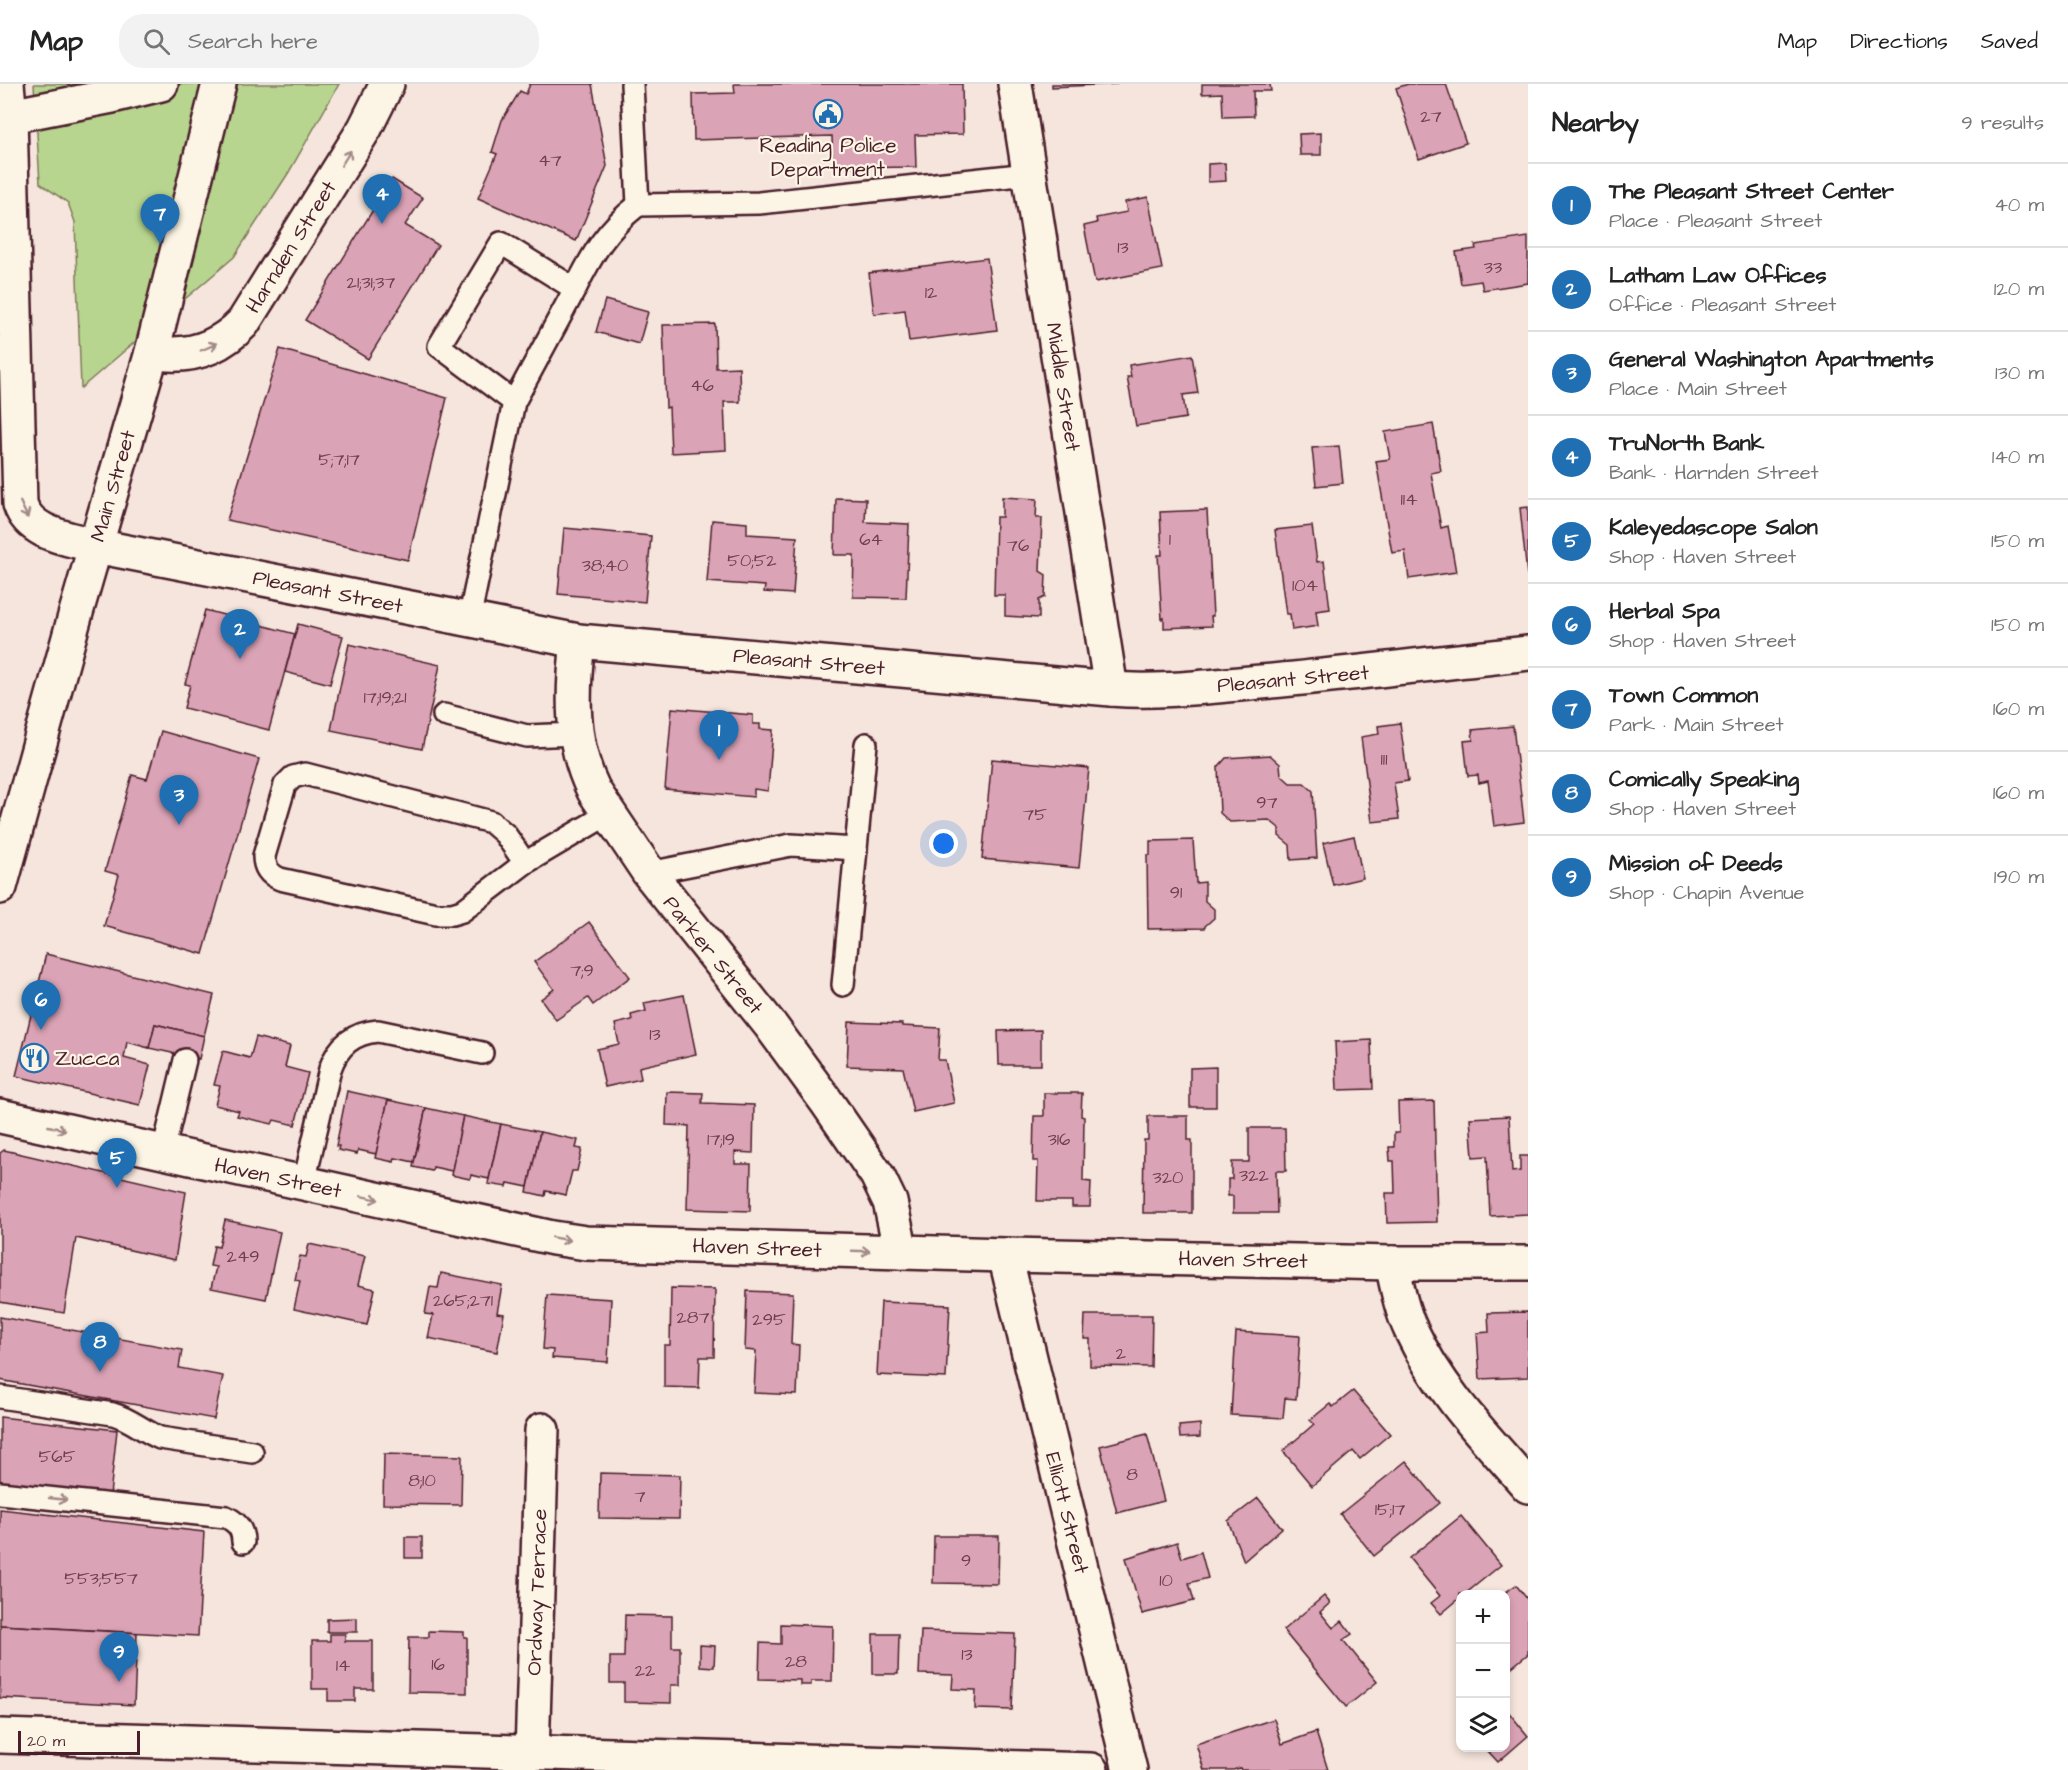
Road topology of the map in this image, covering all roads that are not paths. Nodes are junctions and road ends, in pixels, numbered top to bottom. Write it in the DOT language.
graph roads {
  1 [pos="7,84"];
  2 [pos="161,84"];
  3 [pos="219,84"];
  4 [pos="387,84"];
  5 [pos="632,84"];
  6 [pos="1015,84"];
  7 [pos="5,117"];
  8 [pos="1029,174"];
  9 [pos="638,205"];
  10 [pos="575,290"];
  11 [pos="152,352"];
  12 [pos="514,402"];
  13 [pos="96,546"];
  14 [pos="469,620"];
  15 [pos="578,641"];
  16 [pos="1528,653"];
  17 [pos="1111,689"];
  18 [pos="444,715"];
  19 [pos="576,734"];
  20 [pos="866,744"];
  21 [pos="608,814"];
  22 [pos="856,849"];
  23 [pos="525,862"];
  24 [pos="649,873"];
  25 [pos="0,887"];
  26 [pos="843,985"];
  27 [pos="482,1053"];
  28 [pos="185,1060"];
  29 [pos="0,1116"];
  30 [pos="163,1152"];
  31 [pos="304,1183"];
  32 [pos="901,1252"];
  33 [pos="1005,1255"];
  34 [pos="1392,1263"];
  35 [pos="1528,1263"];
  36 [pos="0,1397"];
  37 [pos="542,1430"];
  38 [pos="252,1452"];
  39 [pos="1528,1486"];
  40 [pos="0,1493"];
  41 [pos="243,1542"];
  42 [pos="0,1736"];
  43 [pos="532,1754"];
  44 [pos="1091,1770"];
  45 [pos="1130,1770"];
  1 -- 7 [label="street, Pleasant Street"];
  2 -- 7 [label="street"];
  3 -- 11 [label="street, Main Street"];
  11 -- 4 [label="street, Harnden Street, one-way"];
  5 -- 9 [label="lane"];
  6 -- 8 [label="street, Middle Street"];
  7 -- 13 [label="street, Pleasant Street, one-way"];
  8 -- 9 [label="lane"];
  8 -- 17 [label="street, Middle Street"];
  9 -- 10 [label="lane"];
  10 -- 12 [label="lane"];
  10 -- 12 [label="lane"];
  11 -- 13 [label="street, Main Street"];
  12 -- 14 [label="lane"];
  13 -- 14 [label="street, Pleasant Street"];
  13 -- 25 [label="street, Main Street"];
  14 -- 15 [label="street, Pleasant Street"];
  15 -- 17 [label="street, Pleasant Street"];
  15 -- 19 [label="street, Parker Street"];
  16 -- 17 [label="street, Pleasant Street"];
  18 -- 19 [label="lane"];
  19 -- 21 [label="street, Parker Street"];
  20 -- 22 [label="lane"];
  21 -- 23 [label="lane"];
  21 -- 24 [label="street, Parker Street"];
  22 -- 24 [label="lane"];
  22 -- 26 [label="lane"];
  23 -- 23 [label="lane"];
  24 -- 32 [label="street, Parker Street"];
  27 -- 31 [label="lane"];
  28 -- 30 [label="lane"];
  29 -- 30 [label="street, Haven Street, one-way"];
  30 -- 31 [label="street, Haven Street"];
  31 -- 32 [label="street, Haven Street, one-way"];
  32 -- 33 [label="street, Haven Street"];
  33 -- 34 [label="street, Haven Street"];
  33 -- 45 [label="street, Elliott Street"];
  34 -- 35 [label="street, Haven Street"];
  34 -- 39 [label="street"];
  36 -- 38 [label="lane"];
  37 -- 43 [label="street, Ordway Terrace"];
  40 -- 41 [label="lane, one-way"];
  42 -- 43 [label="street"];
  43 -- 44 [label="street"];
}
